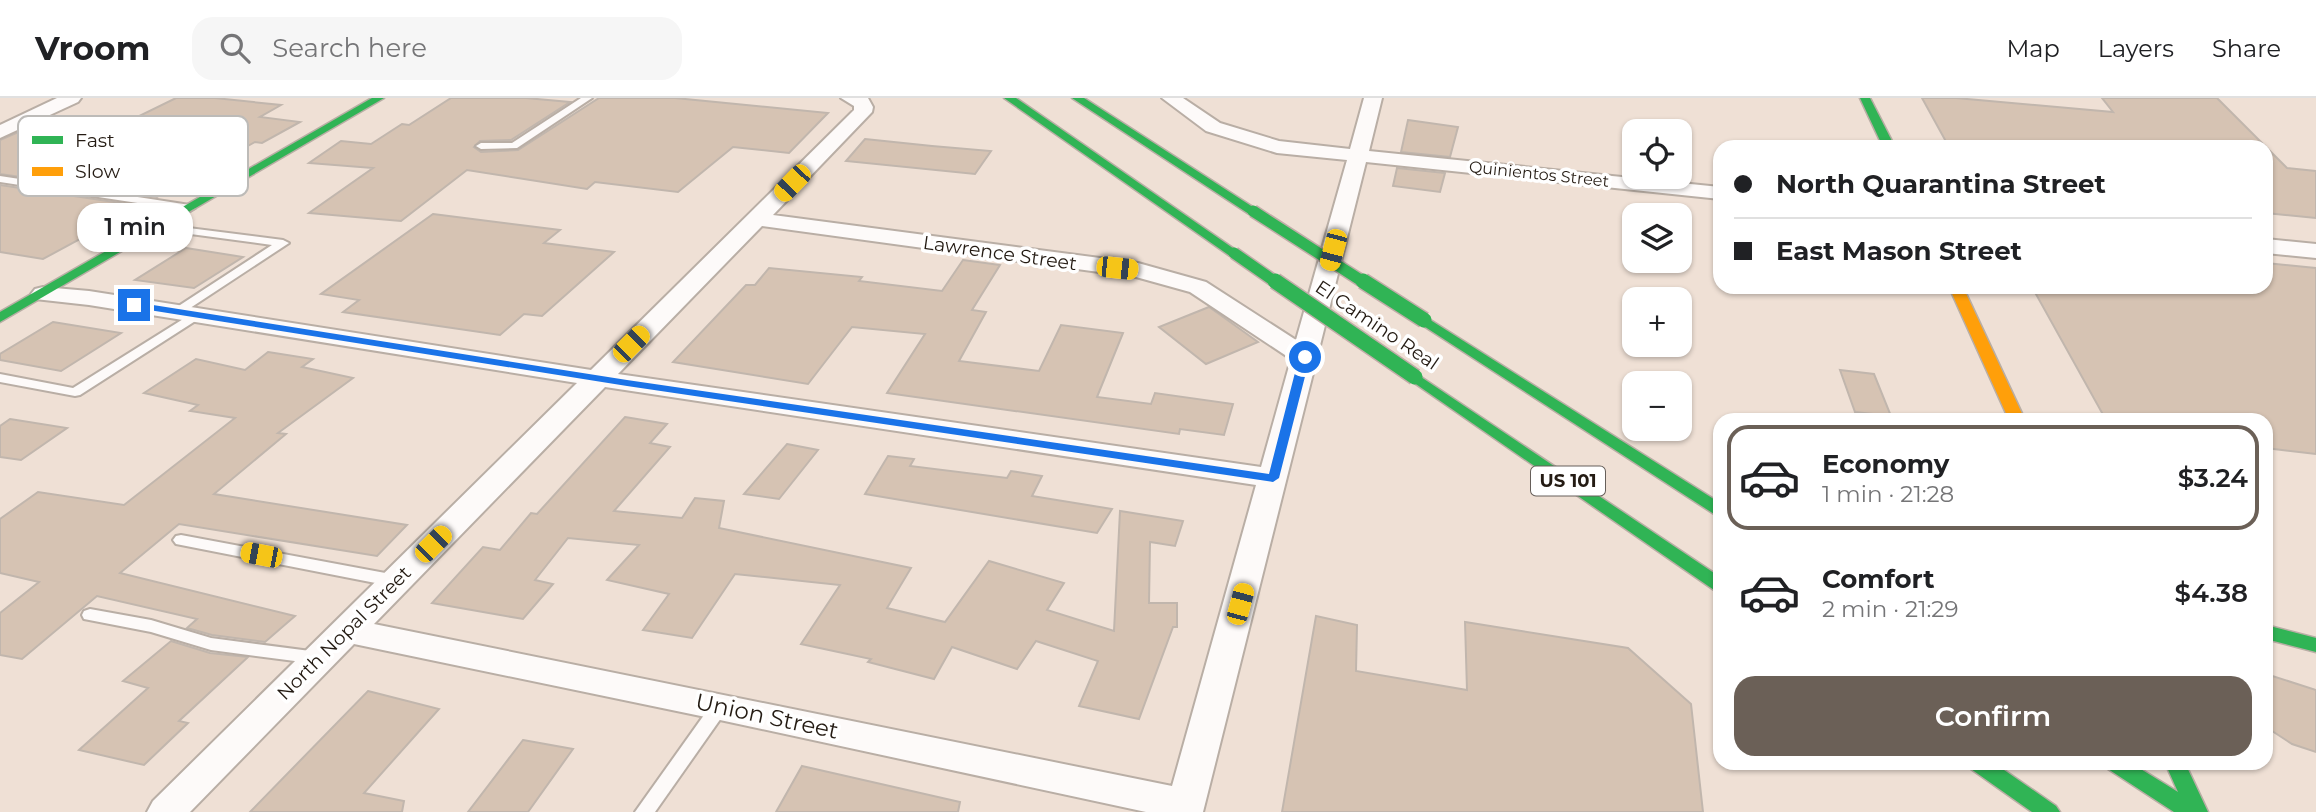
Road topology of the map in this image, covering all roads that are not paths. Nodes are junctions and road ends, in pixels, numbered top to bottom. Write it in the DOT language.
graph roads {
  1 [pos="72,98"];
  2 [pos="379,98"];
  3 [pos="587,98"];
  4 [pos="850,98"];
  5 [pos="1009,98"];
  6 [pos="1077,98"];
  7 [pos="1171,98"];
  8 [pos="1373,98"];
  9 [pos="1865,98"];
  10 [pos="34,116"];
  11 [pos="18,124"];
  12 [pos="0,132"];
  13 [pos="1886,140"];
  14 [pos="481,146"];
  15 [pos="1358,156"];
  16 [pos="248,174"];
  17 [pos="0,179"];
  18 [pos="18,182"];
  19 [pos="1713,192"];
  20 [pos="111,196"];
  21 [pos="211,196"];
  22 [pos="190,208"];
  23 [pos="757,219"];
  24 [pos="157,227"];
  25 [pos="2273,247"];
  26 [pos="2316,251"];
  27 [pos="30,292"];
  28 [pos="1959,294"];
  29 [pos="187,313"];
  30 [pos="0,318"];
  31 [pos="1305,357"];
  32 [pos="0,378"];
  33 [pos="598,378"];
  34 [pos="2014,413"];
  35 [pos="1273,478"];
  36 [pos="1713,506"];
  37 [pos="181,540"];
  38 [pos="396,581"];
  39 [pos="1713,581"];
  40 [pos="90,615"];
  41 [pos="348,631"];
  42 [pos="2273,634"];
  43 [pos="2316,645"];
  44 [pos="319,658"];
  45 [pos="720,706"];
  46 [pos="1988,770"];
  47 [pos="2126,770"];
  48 [pos="2178,770"];
  49 [pos="1185,808"];
  50 [pos="166,812"];
  51 [pos="643,812"];
  52 [pos="2049,812"];
  53 [pos="2191,812"];
  54 [pos="2197,812"];
  1 -- 10 [label="street"];
  2 -- 16 [label="main road"];
  3 -- 14 [label="lane"];
  4 -- 23 [label="street, North Nopal Street"];
  5 -- 39 [label="main road, El Camino Real / US 101, bridge"];
  6 -- 36 [label="main road, El Camino Real / US 101, bridge"];
  7 -- 15 [label="street, Quinientos Street"];
  8 -- 15 [label="street"];
  9 -- 13 [label="main road"];
  11 -- 12 [label="street"];
  15 -- 19 [label="street, Quinientos Street"];
  15 -- 31 [label="street"];
  17 -- 18 [label="lane"];
  20 -- 22 [label="lane"];
  21 -- 22 [label="main road"];
  22 -- 24 [label="main road"];
  23 -- 31 [label="street, Lawrence Street"];
  23 -- 33 [label="street, North Nopal Street"];
  24 -- 27 [label="main road"];
  24 -- 29 [label="lane"];
  25 -- 26 [label="street"];
  27 -- 29 [label="street"];
  27 -- 30 [label="main road"];
  28 -- 34 [label="main road"];
  29 -- 32 [label="lane"];
  29 -- 33 [label="street"];
  31 -- 35 [label="street"];
  33 -- 35 [label="street"];
  33 -- 38 [label="street, North Nopal Street"];
  35 -- 49 [label="street"];
  37 -- 38 [label="lane"];
  38 -- 41 [label="street, North Nopal Street"];
  40 -- 44 [label="lane"];
  41 -- 44 [label="street, North Nopal Street"];
  41 -- 45 [label="street, Union Street"];
  42 -- 43 [label="main road"];
  44 -- 50 [label="street, North Nopal Street"];
  45 -- 49 [label="street, Union Street"];
  45 -- 51 [label="lane"];
  46 -- 52 [label="main road"];
  47 -- 53 [label="main road"];
  48 -- 54 [label="main road"];
}
